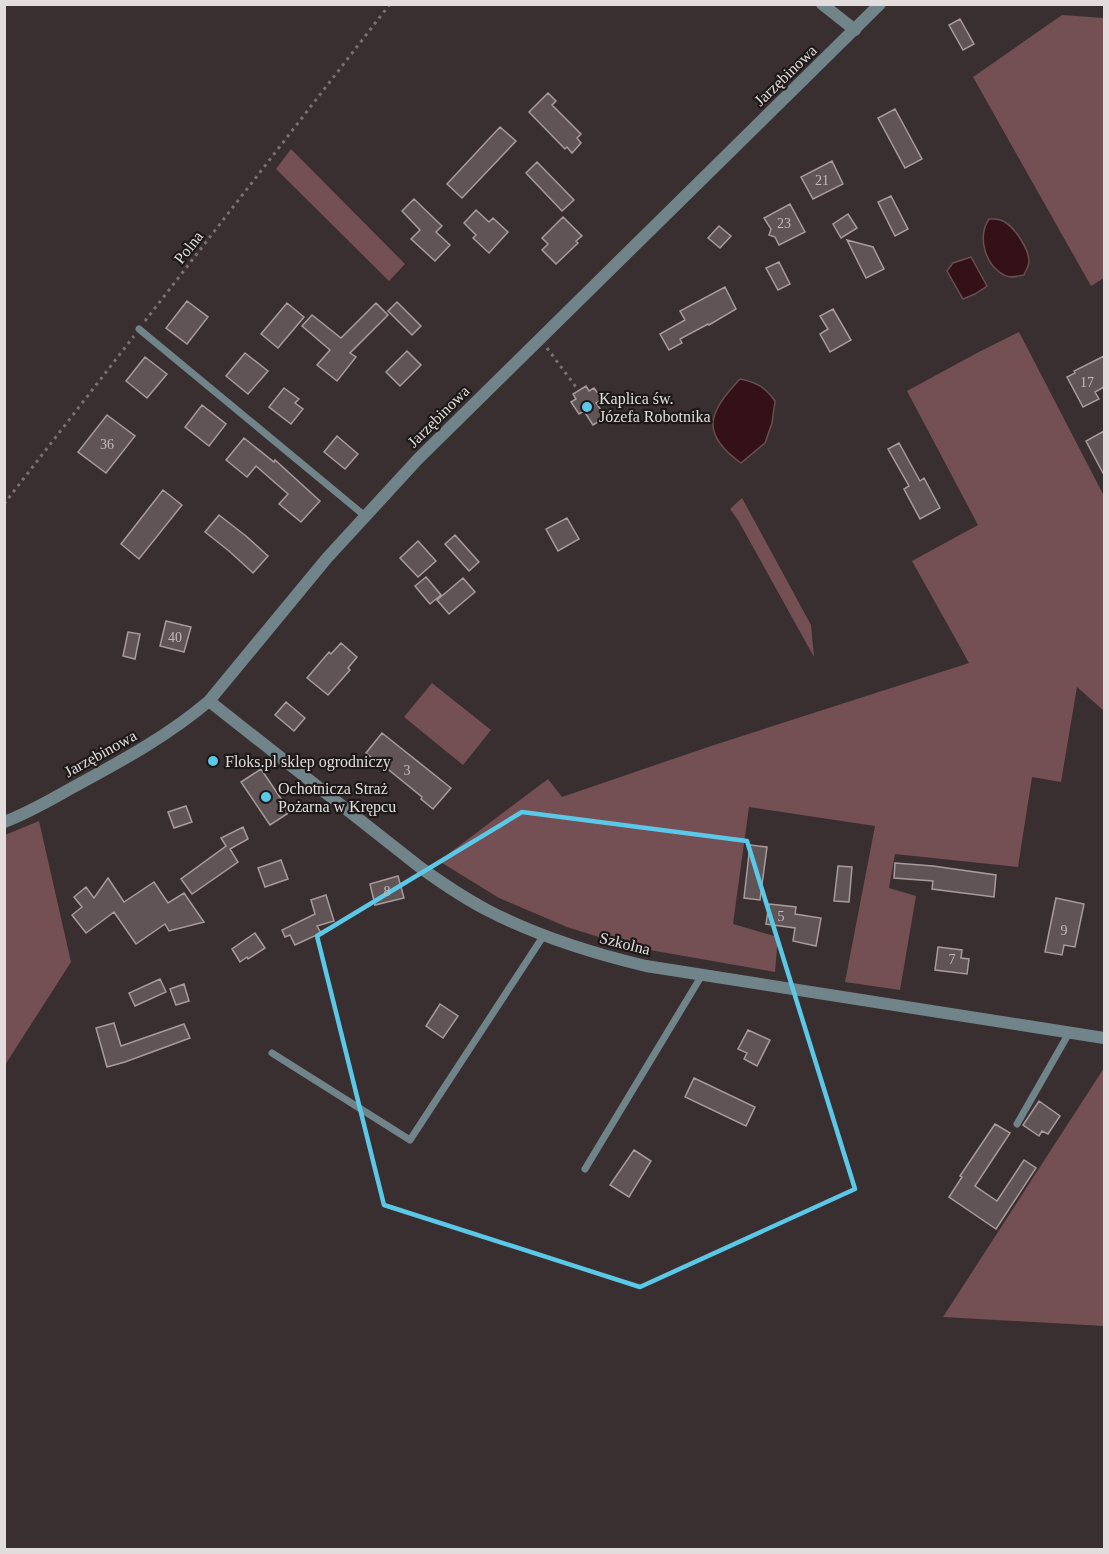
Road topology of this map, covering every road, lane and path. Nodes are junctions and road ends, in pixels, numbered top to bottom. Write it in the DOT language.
graph roads {
  1 [pos="390,4"];
  2 [pos="822,4"];
  3 [pos="880,4"];
  4 [pos="855,30"];
  5 [pos="140,329"];
  6 [pos="552,341"];
  7 [pos="546,346"];
  8 [pos="539,353"];
  9 [pos="576,387"];
  10 [pos="4,504"];
  11 [pos="365,516"];
  12 [pos="209,701"];
  13 [pos="4,822"];
  14 [pos="544,935"];
  15 [pos="702,975"];
  16 [pos="1069,1033"];
  17 [pos="1104,1038"];
  18 [pos="272,1053"];
  19 [pos="1017,1124"];
  20 [pos="585,1169"];
  1 -- 5 [label="path, Polna"];
  2 -- 4 [label="street"];
  3 -- 4 [label="street, Jarzębinowa"];
  4 -- 11 [label="street, Jarzębinowa"];
  5 -- 10 [label="path, Polna"];
  5 -- 11 [label="lane"];
  6 -- 7 [label="path"];
  7 -- 8 [label="path"];
  7 -- 9 [label="path"];
  11 -- 12 [label="street, Jarzębinowa"];
  12 -- 13 [label="street, Jarzębinowa"];
  12 -- 14 [label="street, Szkolna"];
  14 -- 15 [label="street, Szkolna"];
  14 -- 18 [label="lane"];
  15 -- 16 [label="street, Szkolna"];
  15 -- 20 [label="lane"];
  16 -- 17 [label="street, Szkolna"];
  16 -- 19 [label="lane"];
}
